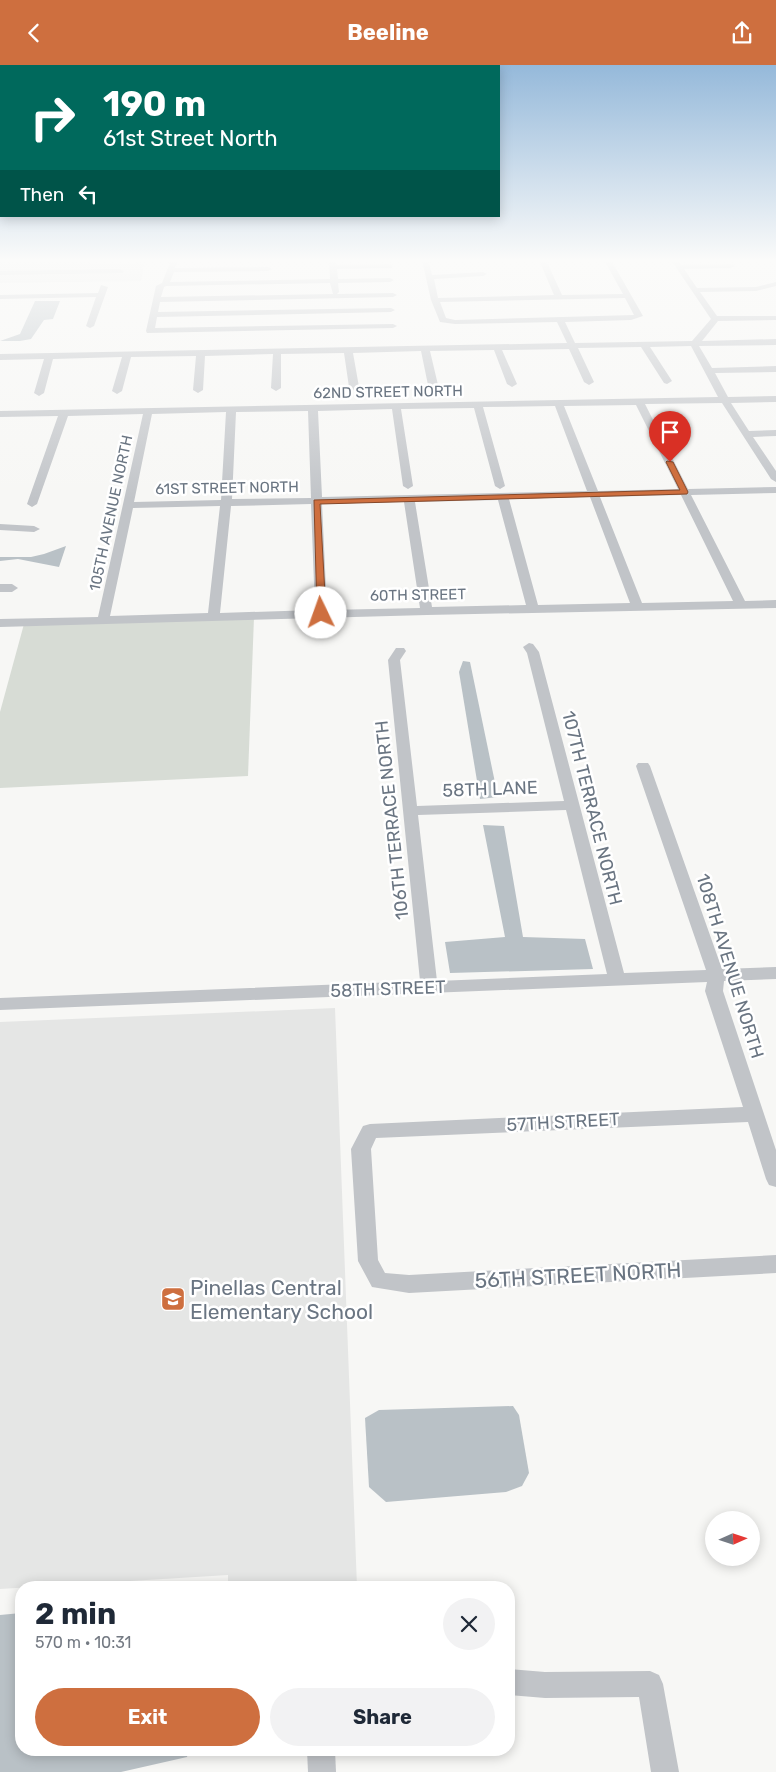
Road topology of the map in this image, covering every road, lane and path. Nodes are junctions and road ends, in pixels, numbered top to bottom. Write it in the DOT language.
graph roads {
  1 [pos="570,340"];
  2 [pos="698,340"];
  3 [pos="776,342"];
  4 [pos="694,344"];
  5 [pos="644,345"];
  6 [pos="573,346"];
  7 [pos="498,348"];
  8 [pos="425,349"];
  9 [pos="348,351"];
  10 [pos="276,352"];
  11 [pos="201,353"];
  12 [pos="127,355"];
  13 [pos="49,356"];
  14 [pos="0,357"];
  15 [pos="776,369"];
  16 [pos="708,371"];
  17 [pos="667,381"];
  18 [pos="590,382"];
  19 [pos="512,384"];
  20 [pos="433,385"];
  21 [pos="354,387"];
  22 [pos="276,388"];
  23 [pos="198,390"];
  24 [pos="117,391"];
  25 [pos="38,393"];
  26 [pos="776,399"];
  27 [pos="725,401"];
  28 [pos="640,403"];
  29 [pos="559,404"];
  30 [pos="478,405"];
  31 [pos="396,407"];
  32 [pos="313,409"];
  33 [pos="231,410"];
  34 [pos="148,412"];
  35 [pos="64,413"];
  36 [pos="0,414"];
  37 [pos="747,433"];
  38 [pos="776,433"];
  39 [pos="772,467"];
  40 [pos="776,479"];
  41 [pos="408,486"];
  42 [pos="776,490"];
  43 [pos="501,491"];
  44 [pos="685,492"];
  45 [pos="595,495"];
  46 [pos="409,499"];
  47 [pos="316,502"];
  48 [pos="226,503"];
  49 [pos="32,504"];
  50 [pos="128,505"];
  51 [pos="0,527"];
  52 [pos="34,529"];
  53 [pos="776,604"];
  54 [pos="741,605"];
  55 [pos="637,606"];
  56 [pos="532,609"];
  57 [pos="427,611"];
  58 [pos="321,613"];
  59 [pos="214,616"];
  60 [pos="103,620"];
  61 [pos="0,623"];
  62 [pos="529,647"];
  63 [pos="400,651"];
  64 [pos="643,766"];
  65 [pos="572,805"];
  66 [pos="410,811"];
  67 [pos="776,973"];
  68 [pos="716,975"];
  69 [pos="617,980"];
  70 [pos="429,987"];
  71 [pos="0,1004"];
  72 [pos="755,1114"];
  73 [pos="776,1179"];
  74 [pos="776,1264"];
  75 [pos="379,1281"];
  76 [pos="515,1683"];
  77 [pos="321,1756"];
  78 [pos="322,1772"];
  79 [pos="665,1772"];
  1 -- 6 [label="street"];
  2 -- 4 [label="street"];
  3 -- 4 [label="street"];
  4 -- 5 [label="street"];
  4 -- 16 [label="street"];
  5 -- 6 [label="street"];
  5 -- 17 [label="street"];
  6 -- 7 [label="street"];
  6 -- 18 [label="street"];
  7 -- 8 [label="street"];
  7 -- 19 [label="street"];
  8 -- 9 [label="street"];
  8 -- 20 [label="street"];
  9 -- 10 [label="street"];
  9 -- 21 [label="street"];
  10 -- 11 [label="street"];
  10 -- 22 [label="street"];
  11 -- 12 [label="street"];
  11 -- 23 [label="street"];
  12 -- 13 [label="street"];
  12 -- 24 [label="street"];
  13 -- 14 [label="street"];
  13 -- 25 [label="street"];
  15 -- 16 [label="street"];
  16 -- 27 [label="street"];
  26 -- 27 [label="street, 62ND STREET NORTH"];
  27 -- 28 [label="street, 62ND STREET NORTH"];
  27 -- 37 [label="street"];
  28 -- 29 [label="street, 62ND STREET NORTH"];
  28 -- 44 [label="street"];
  29 -- 30 [label="street, 62ND STREET NORTH"];
  29 -- 45 [label="street"];
  30 -- 31 [label="street, 62ND STREET NORTH"];
  30 -- 43 [label="street"];
  31 -- 32 [label="street, 62ND STREET NORTH"];
  31 -- 41 [label="street"];
  32 -- 33 [label="street, 62ND STREET NORTH"];
  32 -- 47 [label="street"];
  33 -- 34 [label="street, 62ND STREET NORTH"];
  33 -- 48 [label="street"];
  34 -- 35 [label="street, 62ND STREET NORTH"];
  34 -- 50 [label="street, 105TH AVENUE NORTH"];
  35 -- 36 [label="street, 62ND STREET NORTH"];
  35 -- 49 [label="street"];
  37 -- 38 [label="street"];
  37 -- 39 [label="street"];
  39 -- 40 [label="street"];
  42 -- 44 [label="street, 61ST STREET NORTH"];
  43 -- 45 [label="street, 61ST STREET NORTH"];
  43 -- 46 [label="street, 61ST STREET NORTH"];
  43 -- 56 [label="street"];
  44 -- 45 [label="street, 61ST STREET NORTH"];
  44 -- 54 [label="street"];
  45 -- 55 [label="street"];
  46 -- 47 [label="street, 61ST STREET NORTH"];
  46 -- 57 [label="street"];
  47 -- 48 [label="street, 61ST STREET NORTH"];
  47 -- 58 [label="street"];
  48 -- 50 [label="street, 61ST STREET NORTH"];
  48 -- 59 [label="street"];
  50 -- 60 [label="street, 105TH AVENUE NORTH"];
  51 -- 52 [label="street"];
  53 -- 54 [label="street, 60TH STREET"];
  54 -- 55 [label="street, 60TH STREET"];
  55 -- 56 [label="street, 60TH STREET"];
  56 -- 57 [label="street, 60TH STREET"];
  57 -- 58 [label="street, 60TH STREET"];
  58 -- 59 [label="street, 60TH STREET"];
  59 -- 60 [label="street, 60TH STREET"];
  60 -- 61 [label="street, 60TH STREET"];
  62 -- 65 [label="street, 107TH TERRACE NORTH"];
  63 -- 66 [label="street, 106TH TERRACE NORTH"];
  64 -- 68 [label="street, 108TH AVENUE NORTH"];
  65 -- 66 [label="street, 58TH LANE"];
  65 -- 69 [label="street, 107TH TERRACE NORTH"];
  66 -- 70 [label="street, 106TH TERRACE NORTH"];
  67 -- 68 [label="street, 58TH STREET"];
  68 -- 69 [label="street, 58TH STREET"];
  68 -- 72 [label="street, 108TH AVENUE NORTH"];
  69 -- 70 [label="street, 58TH STREET"];
  70 -- 71 [label="street, 58TH STREET"];
  72 -- 73 [label="street, 108TH AVENUE NORTH"];
  72 -- 75 [label="street, 57TH STREET"];
  74 -- 75 [label="street, 56TH STREET NORTH"];
  76 -- 79 [label="street"];
  77 -- 78 [label="street"];
}
